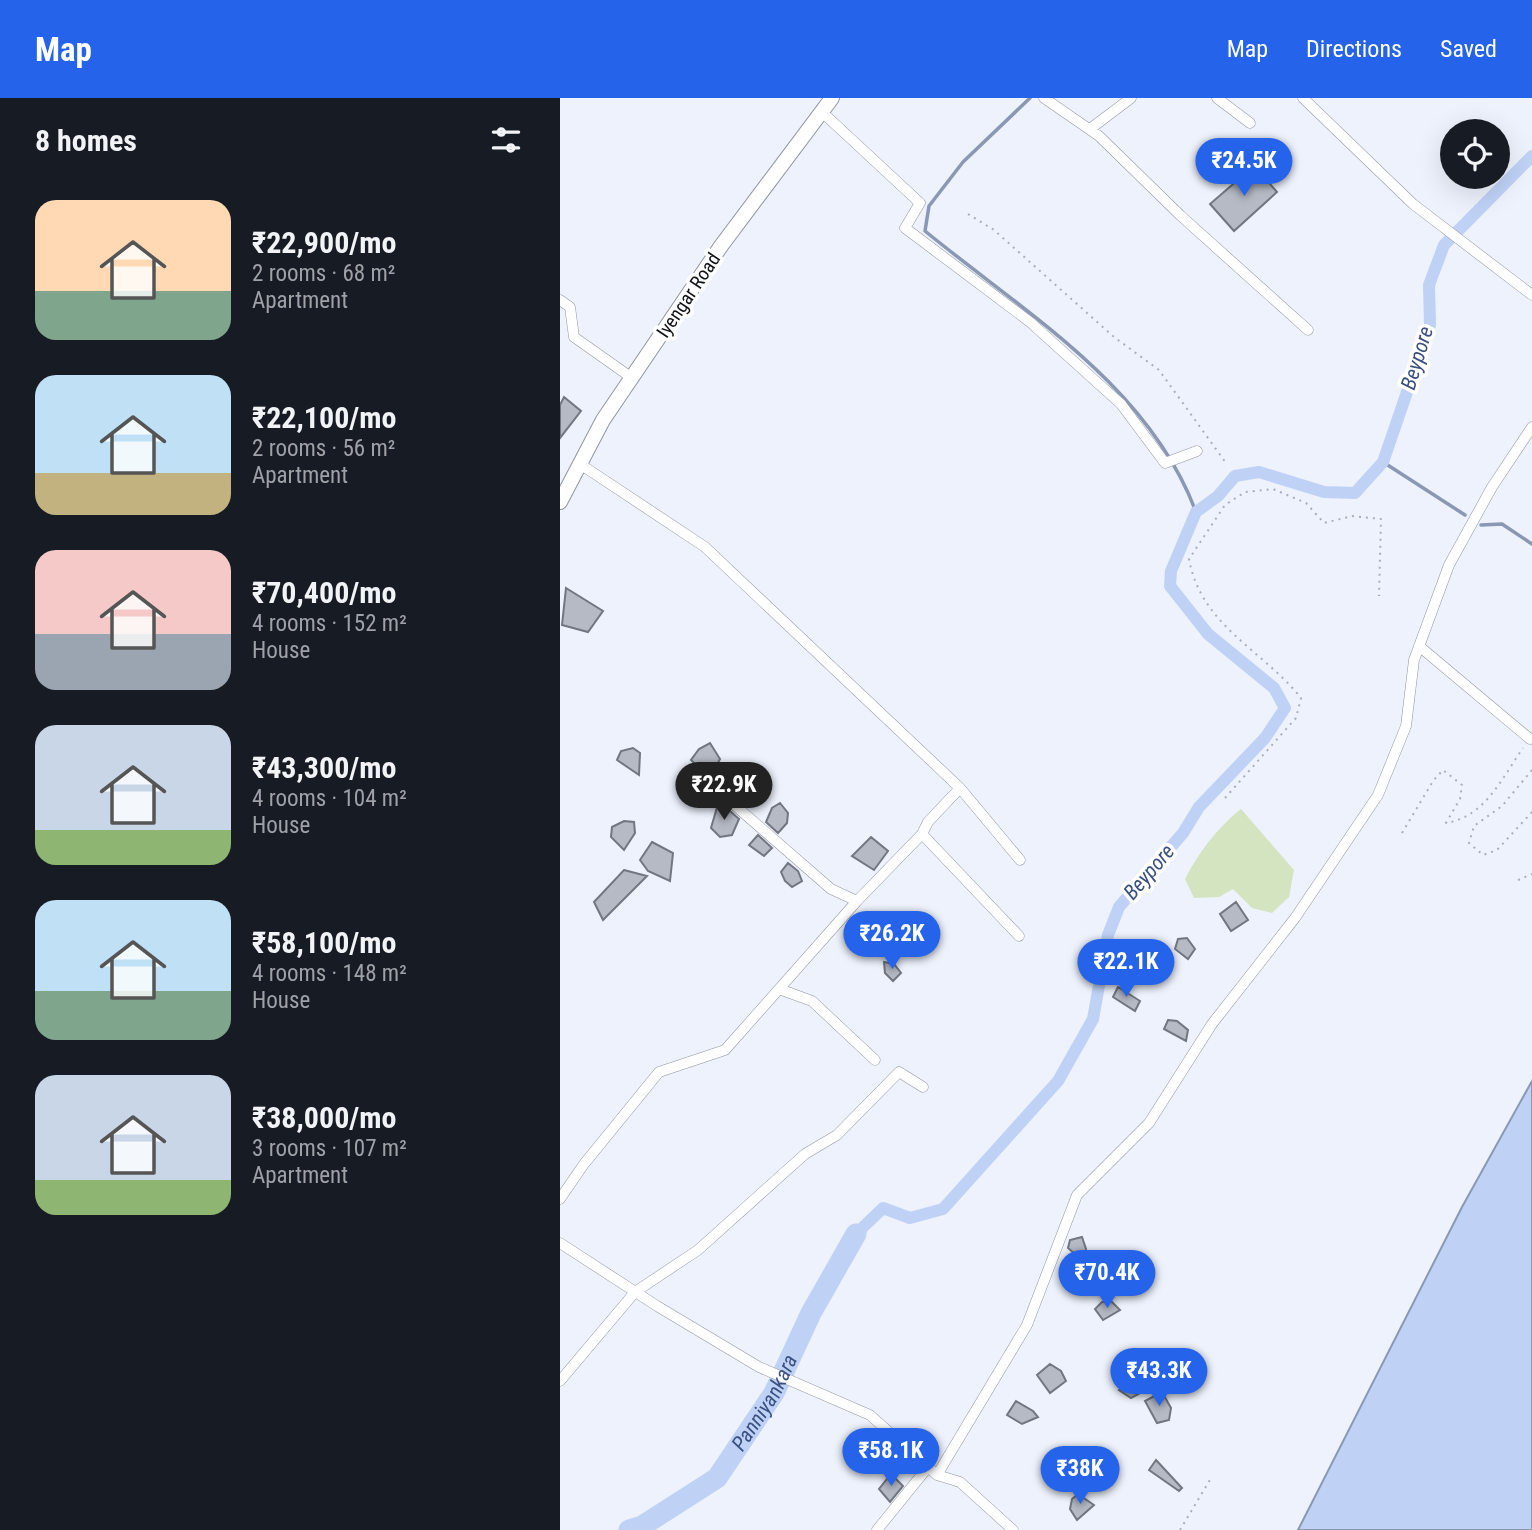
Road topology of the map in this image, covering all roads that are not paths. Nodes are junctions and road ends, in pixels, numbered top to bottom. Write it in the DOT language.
graph roads {
  1 [pos="832,98"];
  2 [pos="1044,98"];
  3 [pos="1131,98"];
  4 [pos="1217,98"];
  5 [pos="1303,98"];
  6 [pos="822,112"];
  7 [pos="1250,123"];
  8 [pos="1090,129"];
  9 [pos="1532,295"];
  10 [pos="560,300"];
  11 [pos="1308,330"];
  12 [pos="632,378"];
  13 [pos="1532,427"];
  14 [pos="1197,451"];
  15 [pos="579,464"];
  16 [pos="560,502"];
  17 [pos="1419,646"];
  18 [pos="1530,739"];
  19 [pos="708,782"];
  20 [pos="960,788"];
  21 [pos="922,834"];
  22 [pos="1020,860"];
  23 [pos="857,901"];
  24 [pos="1019,936"];
  25 [pos="779,989"];
  26 [pos="876,1060"];
  27 [pos="923,1087"];
  28 [pos="560,1199"];
  29 [pos="560,1242"];
  30 [pos="635,1292"];
  31 [pos="560,1381"];
  32 [pos="928,1467"];
  33 [pos="937,1475"];
  34 [pos="877,1530"];
  35 [pos="1013,1530"];
  1 -- 6 [label="main road, Iyengar Road"];
  2 -- 8 [label="street"];
  3 -- 8 [label="street"];
  4 -- 7 [label="street"];
  5 -- 9 [label="street"];
  6 -- 12 [label="main road, Iyengar Road"];
  6 -- 14 [label="street"];
  8 -- 11 [label="street"];
  10 -- 12 [label="street"];
  12 -- 15 [label="main road, Iyengar Road"];
  13 -- 17 [label="street"];
  15 -- 16 [label="main road, Iyengar Road"];
  15 -- 20 [label="street"];
  17 -- 18 [label="street"];
  17 -- 33 [label="street"];
  19 -- 23 [label="street"];
  20 -- 21 [label="street"];
  20 -- 22 [label="street"];
  21 -- 23 [label="street"];
  21 -- 24 [label="street"];
  23 -- 25 [label="street"];
  25 -- 26 [label="street"];
  25 -- 28 [label="street"];
  27 -- 30 [label="street"];
  29 -- 30 [label="street"];
  30 -- 31 [label="street"];
  30 -- 32 [label="street"];
  32 -- 33 [label="street"];
  32 -- 34 [label="street"];
  33 -- 35 [label="street"];
}
